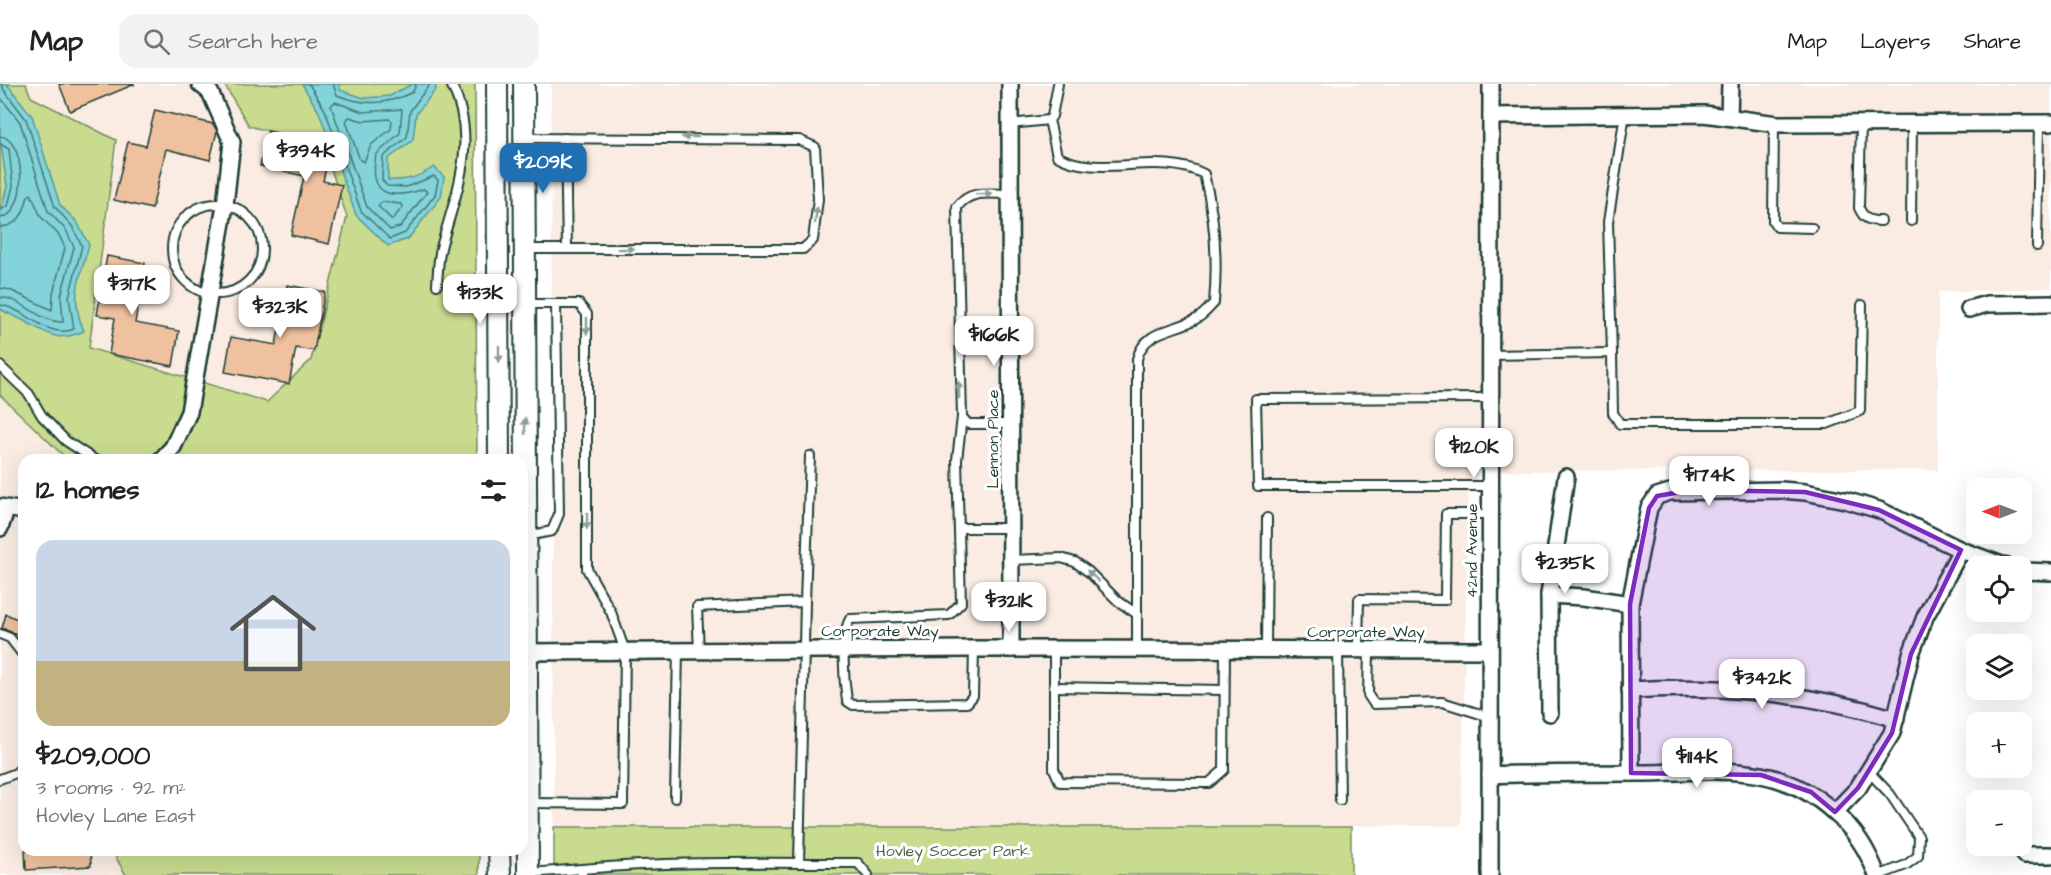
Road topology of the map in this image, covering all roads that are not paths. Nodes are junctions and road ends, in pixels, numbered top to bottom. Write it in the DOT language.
graph roads {
  1 [pos="200,84"];
  2 [pos="450,84"];
  3 [pos="497,84"];
  4 [pos="524,84"];
  5 [pos="1010,84"];
  6 [pos="1058,84"];
  7 [pos="1491,84"];
  8 [pos="1730,84"];
  9 [pos="1625,114"];
  10 [pos="1491,116"];
  11 [pos="1729,117"];
  12 [pos="1049,120"];
  13 [pos="1774,123"];
  14 [pos="1862,123"];
  15 [pos="1912,123"];
  16 [pos="2045,123"];
  17 [pos="1010,124"];
  18 [pos="524,138"];
  19 [pos="566,138"];
  20 [pos="499,190"];
  21 [pos="1010,194"];
  22 [pos="225,204"];
  23 [pos="1881,221"];
  24 [pos="1911,221"];
  25 [pos="1812,228"];
  26 [pos="2037,246"];
  27 [pos="524,249"];
  28 [pos="567,249"];
  29 [pos="437,285"];
  30 [pos="208,293"];
  31 [pos="2051,303"];
  32 [pos="525,304"];
  33 [pos="556,304"];
  34 [pos="1862,305"];
  35 [pos="1969,309"];
  36 [pos="1612,353"];
  37 [pos="1491,355"];
  38 [pos="0,366"];
  39 [pos="1491,398"];
  40 [pos="962,417"];
  41 [pos="1011,424"];
  42 [pos="86,454"];
  43 [pos="167,454"];
  44 [pos="499,454"];
  45 [pos="526,454"];
  46 [pos="810,456"];
  47 [pos="1566,477"];
  48 [pos="1490,486"];
  49 [pos="3,508"];
  50 [pos="18,510"];
  51 [pos="1490,514"];
  52 [pos="1267,518"];
  53 [pos="0,528"];
  54 [pos="959,528"];
  55 [pos="1011,528"];
  56 [pos="528,536"];
  57 [pos="1961,550"];
  58 [pos="1977,556"];
  59 [pos="1011,560"];
  60 [pos="2032,571"];
  61 [pos="2051,572"];
  62 [pos="1549,595"];
  63 [pos="805,602"];
  64 [pos="1630,604"];
  65 [pos="1137,614"];
  66 [pos="0,634"];
  67 [pos="18,648"];
  68 [pos="845,649"];
  69 [pos="974,649"];
  70 [pos="1011,649"];
  71 [pos="1054,649"];
  72 [pos="1137,649"];
  73 [pos="802,650"];
  74 [pos="1226,650"];
  75 [pos="1266,650"];
  76 [pos="1338,650"];
  77 [pos="1363,650"];
  78 [pos="1490,650"];
  79 [pos="625,651"];
  80 [pos="678,651"];
  81 [pos="699,651"];
  82 [pos="528,652"];
  83 [pos="1054,687"];
  84 [pos="1224,690"];
  85 [pos="1630,690"];
  86 [pos="1550,713"];
  87 [pos="1490,717"];
  88 [pos="1896,719"];
  89 [pos="18,771"];
  90 [pos="1869,772"];
  91 [pos="1631,773"];
  92 [pos="1490,775"];
  93 [pos="0,779"];
  94 [pos="675,798"];
  95 [pos="1340,800"];
  96 [pos="528,803"];
  97 [pos="1835,812"];
  98 [pos="2032,855"];
  99 [pos="2051,855"];
  100 [pos="499,856"];
  101 [pos="528,856"];
  102 [pos="799,864"];
  103 [pos="631,865"];
  104 [pos="582,872"];
  105 [pos="528,874"];
  106 [pos="500,875"];
  107 [pos="632,875"];
  108 [pos="868,875"];
  109 [pos="1490,875"];
  110 [pos="1879,875"];
  1 -- 22 [label="street"];
  2 -- 29 [label="lane"];
  3 -- 20 [label="street"];
  4 -- 18 [label="street"];
  5 -- 17 [label="street, Lennon Place"];
  6 -- 12 [label="lane"];
  7 -- 10 [label="street, 42nd Avenue"];
  8 -- 11 [label="street"];
  9 -- 10 [label="street"];
  9 -- 11 [label="street"];
  9 -- 36 [label="lane"];
  10 -- 37 [label="street, 42nd Avenue"];
  11 -- 13 [label="street"];
  12 -- 17 [label="lane"];
  12 -- 65 [label="lane"];
  13 -- 14 [label="street"];
  13 -- 25 [label="lane"];
  14 -- 15 [label="street"];
  14 -- 23 [label="lane"];
  15 -- 16 [label="street"];
  15 -- 24 [label="lane"];
  16 -- 26 [label="lane"];
  17 -- 21 [label="street, Lennon Place"];
  18 -- 19 [label="lane"];
  18 -- 27 [label="street"];
  19 -- 28 [label="lane"];
  28 -- 19 [label="lane, one-way"];
  20 -- 32 [label="street"];
  20 -- 44 [label="street, one-way"];
  40 -- 21 [label="lane, one-way"];
  21 -- 41 [label="street, Lennon Place"];
  22 -- 30 [label="street"];
  22 -- 30 [label="lane"];
  22 -- 30 [label="lane"];
  27 -- 28 [label="lane"];
  27 -- 32 [label="street"];
  30 -- 43 [label="street"];
  31 -- 35 [label="street"];
  32 -- 33 [label="lane"];
  45 -- 32 [label="street, one-way"];
  33 -- 56 [label="lane"];
  33 -- 79 [label="lane, one-way"];
  34 -- 36 [label="lane"];
  36 -- 37 [label="lane"];
  37 -- 39 [label="street, 42nd Avenue"];
  38 -- 42 [label="lane"];
  39 -- 48 [label="street, 42nd Avenue"];
  39 -- 48 [label="lane"];
  40 -- 41 [label="lane"];
  40 -- 54 [label="lane"];
  41 -- 55 [label="street, Lennon Place"];
  46 -- 63 [label="lane"];
  47 -- 62 [label="street"];
  48 -- 51 [label="street, 42nd Avenue"];
  49 -- 50 [label="street"];
  49 -- 53 [label="street"];
  51 -- 77 [label="lane"];
  51 -- 78 [label="street, 42nd Avenue"];
  52 -- 75 [label="lane"];
  54 -- 55 [label="lane"];
  54 -- 68 [label="lane"];
  55 -- 59 [label="street, Lennon Place"];
  57 -- 58 [label="street"];
  57 -- 64 [label="street"];
  57 -- 88 [label="street"];
  65 -- 59 [label="lane, one-way"];
  59 -- 70 [label="street, Lennon Place"];
  60 -- 61 [label="street"];
  62 -- 64 [label="street"];
  62 -- 86 [label="street"];
  63 -- 73 [label="lane"];
  63 -- 81 [label="lane"];
  64 -- 85 [label="street"];
  65 -- 72 [label="lane"];
  66 -- 67 [label="lane"];
  68 -- 69 [label="street, Corporate Way"];
  68 -- 69 [label="lane"];
  68 -- 73 [label="street, Corporate Way"];
  69 -- 70 [label="street, Corporate Way"];
  70 -- 71 [label="street, Corporate Way"];
  71 -- 72 [label="street, Corporate Way"];
  71 -- 83 [label="lane"];
  72 -- 74 [label="street, Corporate Way"];
  73 -- 81 [label="street, Corporate Way"];
  73 -- 102 [label="lane"];
  74 -- 75 [label="street, Corporate Way"];
  74 -- 84 [label="lane"];
  75 -- 76 [label="street, Corporate Way"];
  76 -- 77 [label="street, Corporate Way"];
  76 -- 95 [label="lane"];
  77 -- 78 [label="street, Corporate Way"];
  77 -- 87 [label="lane"];
  78 -- 87 [label="street, 42nd Avenue"];
  79 -- 80 [label="street, Corporate Way"];
  79 -- 82 [label="street, Corporate Way"];
  79 -- 96 [label="lane"];
  80 -- 81 [label="street, Corporate Way"];
  80 -- 94 [label="lane"];
  83 -- 84 [label="lane"];
  83 -- 84 [label="lane"];
  85 -- 88 [label="street"];
  85 -- 91 [label="street"];
  87 -- 92 [label="street, 42nd Avenue"];
  88 -- 90 [label="street"];
  89 -- 93 [label="lane"];
  90 -- 97 [label="street"];
  90 -- 110 [label="lane"];
  91 -- 92 [label="street"];
  91 -- 97 [label="street"];
  92 -- 109 [label="street, 42nd Avenue"];
  97 -- 110 [label="street"];
  98 -- 99 [label="street"];
  100 -- 106 [label="street"];
  101 -- 105 [label="street"];
  102 -- 103 [label="lane"];
  102 -- 108 [label="lane"];
  103 -- 104 [label="lane"];
  103 -- 107 [label="lane"];
  104 -- 105 [label="lane"];
}
